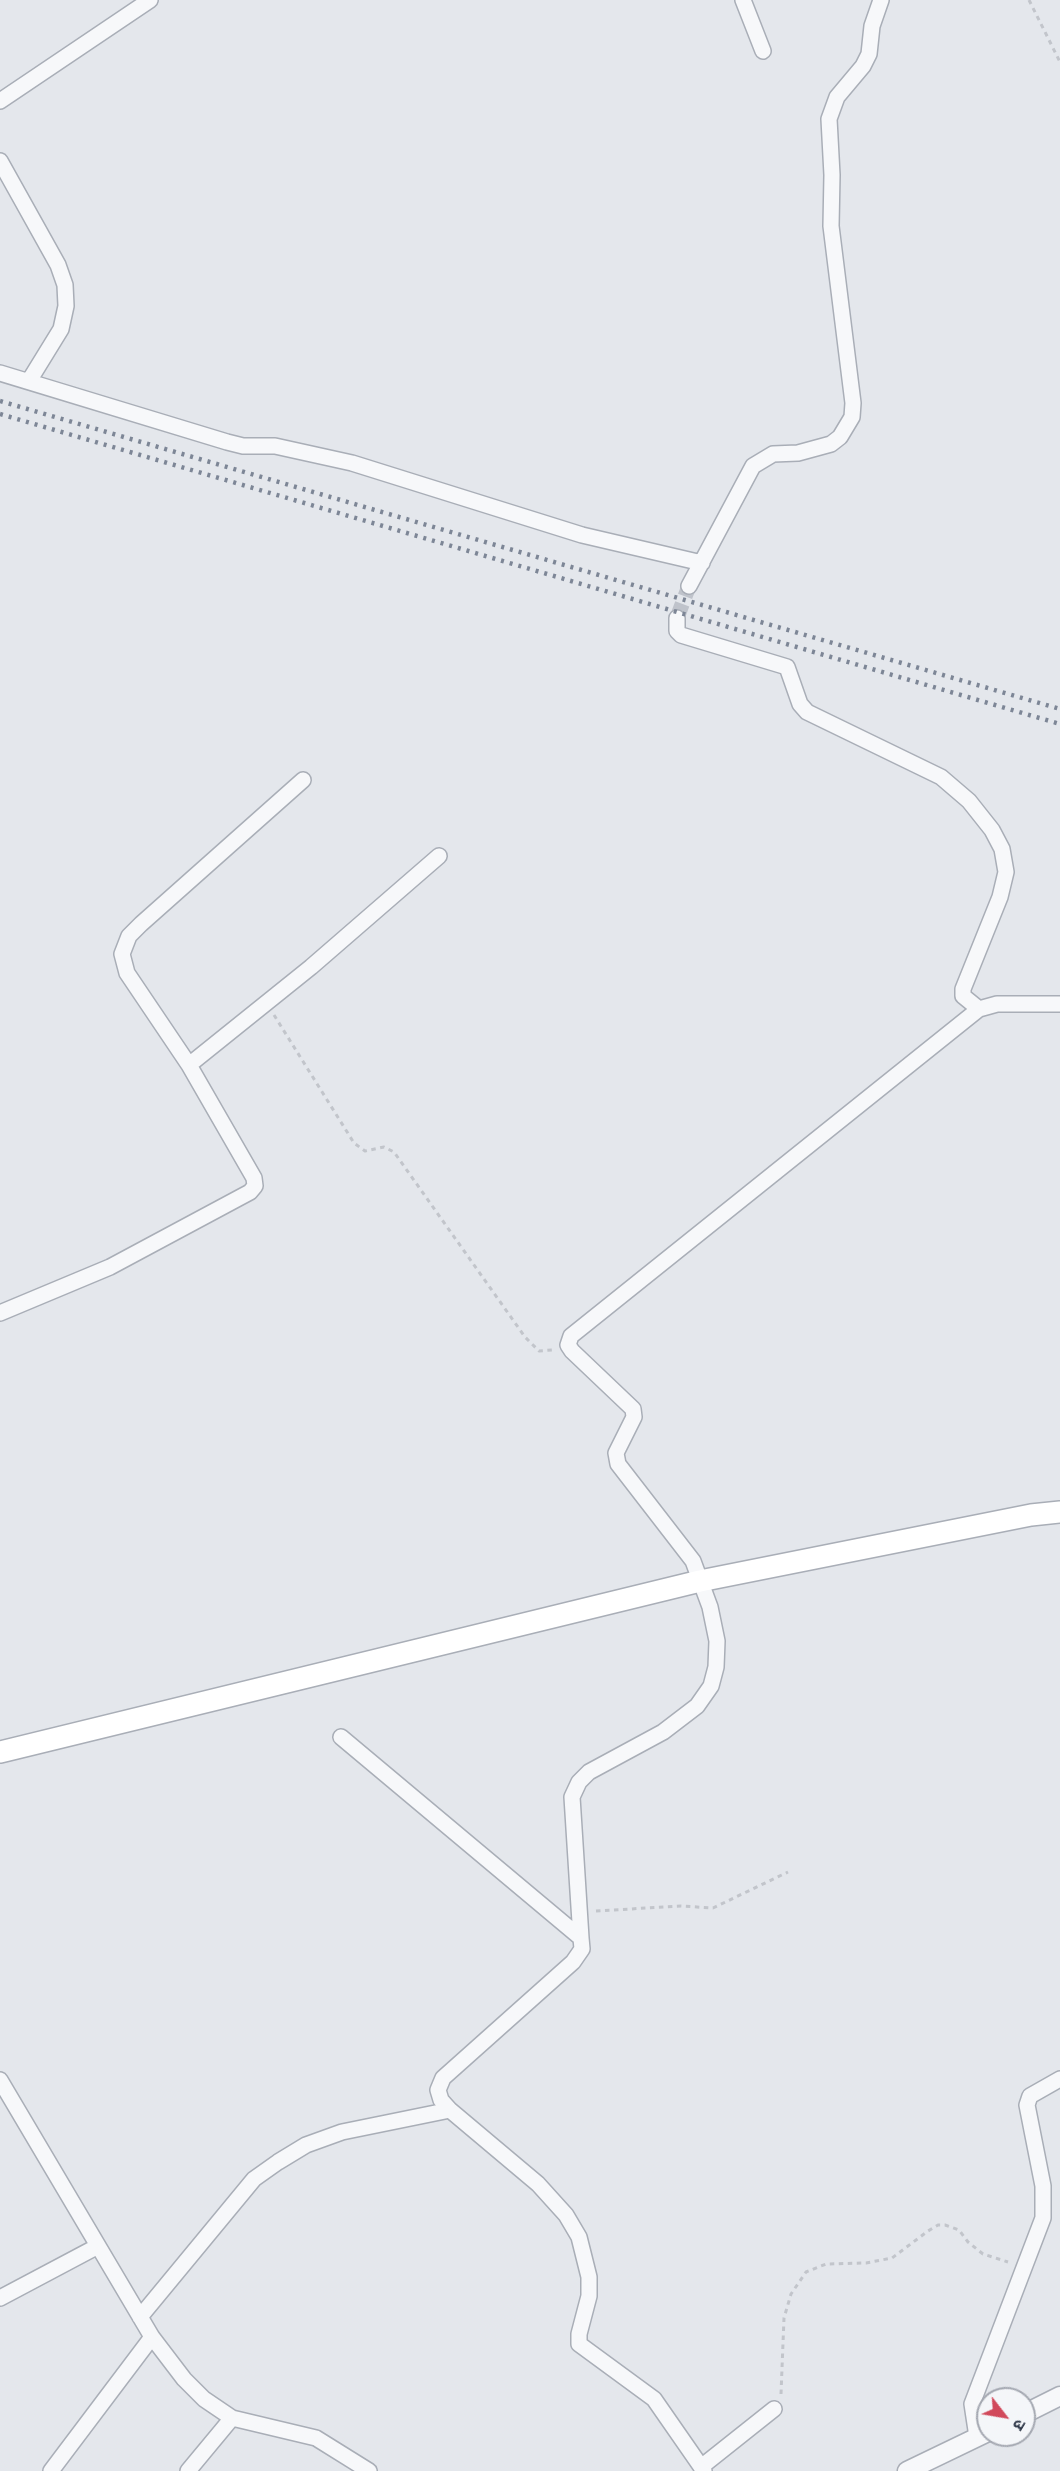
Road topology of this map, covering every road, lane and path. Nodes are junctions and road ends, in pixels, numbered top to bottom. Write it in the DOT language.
graph roads {
  1 [pos="150,0"];
  2 [pos="743,0"];
  3 [pos="881,0"];
  4 [pos="1029,0"];
  5 [pos="763,51"];
  6 [pos="1060,63"];
  7 [pos="0,101"];
  8 [pos="0,160"];
  9 [pos="0,373"];
  10 [pos="29,381"];
  11 [pos="702,563"];
  12 [pos="689,586"];
  13 [pos="677,618"];
  14 [pos="303,780"];
  15 [pos="439,856"];
  16 [pos="267,1003"];
  17 [pos="1060,1004"];
  18 [pos="979,1009"];
  19 [pos="189,1065"];
  20 [pos="0,1313"];
  21 [pos="568,1345"];
  22 [pos="1060,1512"];
  23 [pos="700,1581"];
  24 [pos="341,1737"];
  25 [pos="0,1752"];
  26 [pos="788,1872"];
  27 [pos="579,1912"];
  28 [pos="581,1938"];
  29 [pos="1060,2079"];
  30 [pos="0,2080"];
  31 [pos="450,2110"];
  32 [pos="98,2246"];
  33 [pos="1024,2268"];
  34 [pos="0,2298"];
  35 [pos="140,2317"];
  36 [pos="152,2337"];
  37 [pos="978,2387"];
  38 [pos="976,2394"];
  39 [pos="1060,2397"];
  40 [pos="1036,2408"];
  41 [pos="774,2409"];
  42 [pos="976,2415"];
  43 [pos="232,2418"];
  44 [pos="976,2438"];
  45 [pos="702,2469"];
  46 [pos="51,2471"];
  47 [pos="188,2471"];
  48 [pos="369,2471"];
  49 [pos="907,2471"];
  1 -- 7 [label="street"];
  2 -- 5 [label="street"];
  3 -- 11 [label="street"];
  4 -- 6 [label="path"];
  8 -- 10 [label="street"];
  9 -- 10 [label="street"];
  10 -- 11 [label="street"];
  11 -- 12 [label="street"];
  13 -- 18 [label="street"];
  14 -- 19 [label="street"];
  15 -- 16 [label="street"];
  16 -- 19 [label="street"];
  16 -- 21 [label="path"];
  17 -- 18 [label="street"];
  18 -- 21 [label="street"];
  19 -- 20 [label="street"];
  21 -- 23 [label="street"];
  22 -- 23 [label="main road"];
  23 -- 25 [label="main road"];
  23 -- 27 [label="street"];
  24 -- 28 [label="street"];
  26 -- 27 [label="path"];
  27 -- 28 [label="street"];
  28 -- 31 [label="street"];
  29 -- 33 [label="street"];
  30 -- 32 [label="street"];
  31 -- 35 [label="street"];
  31 -- 45 [label="street"];
  32 -- 34 [label="street"];
  32 -- 35 [label="street"];
  33 -- 37 [label="street"];
  33 -- 41 [label="path"];
  35 -- 36 [label="street"];
  36 -- 43 [label="street"];
  36 -- 46 [label="street"];
  38 -- 42 [label="street"];
  39 -- 40 [label="street"];
  41 -- 45 [label="street"];
  43 -- 47 [label="street"];
  43 -- 48 [label="street"];
  44 -- 49 [label="street"];
}
